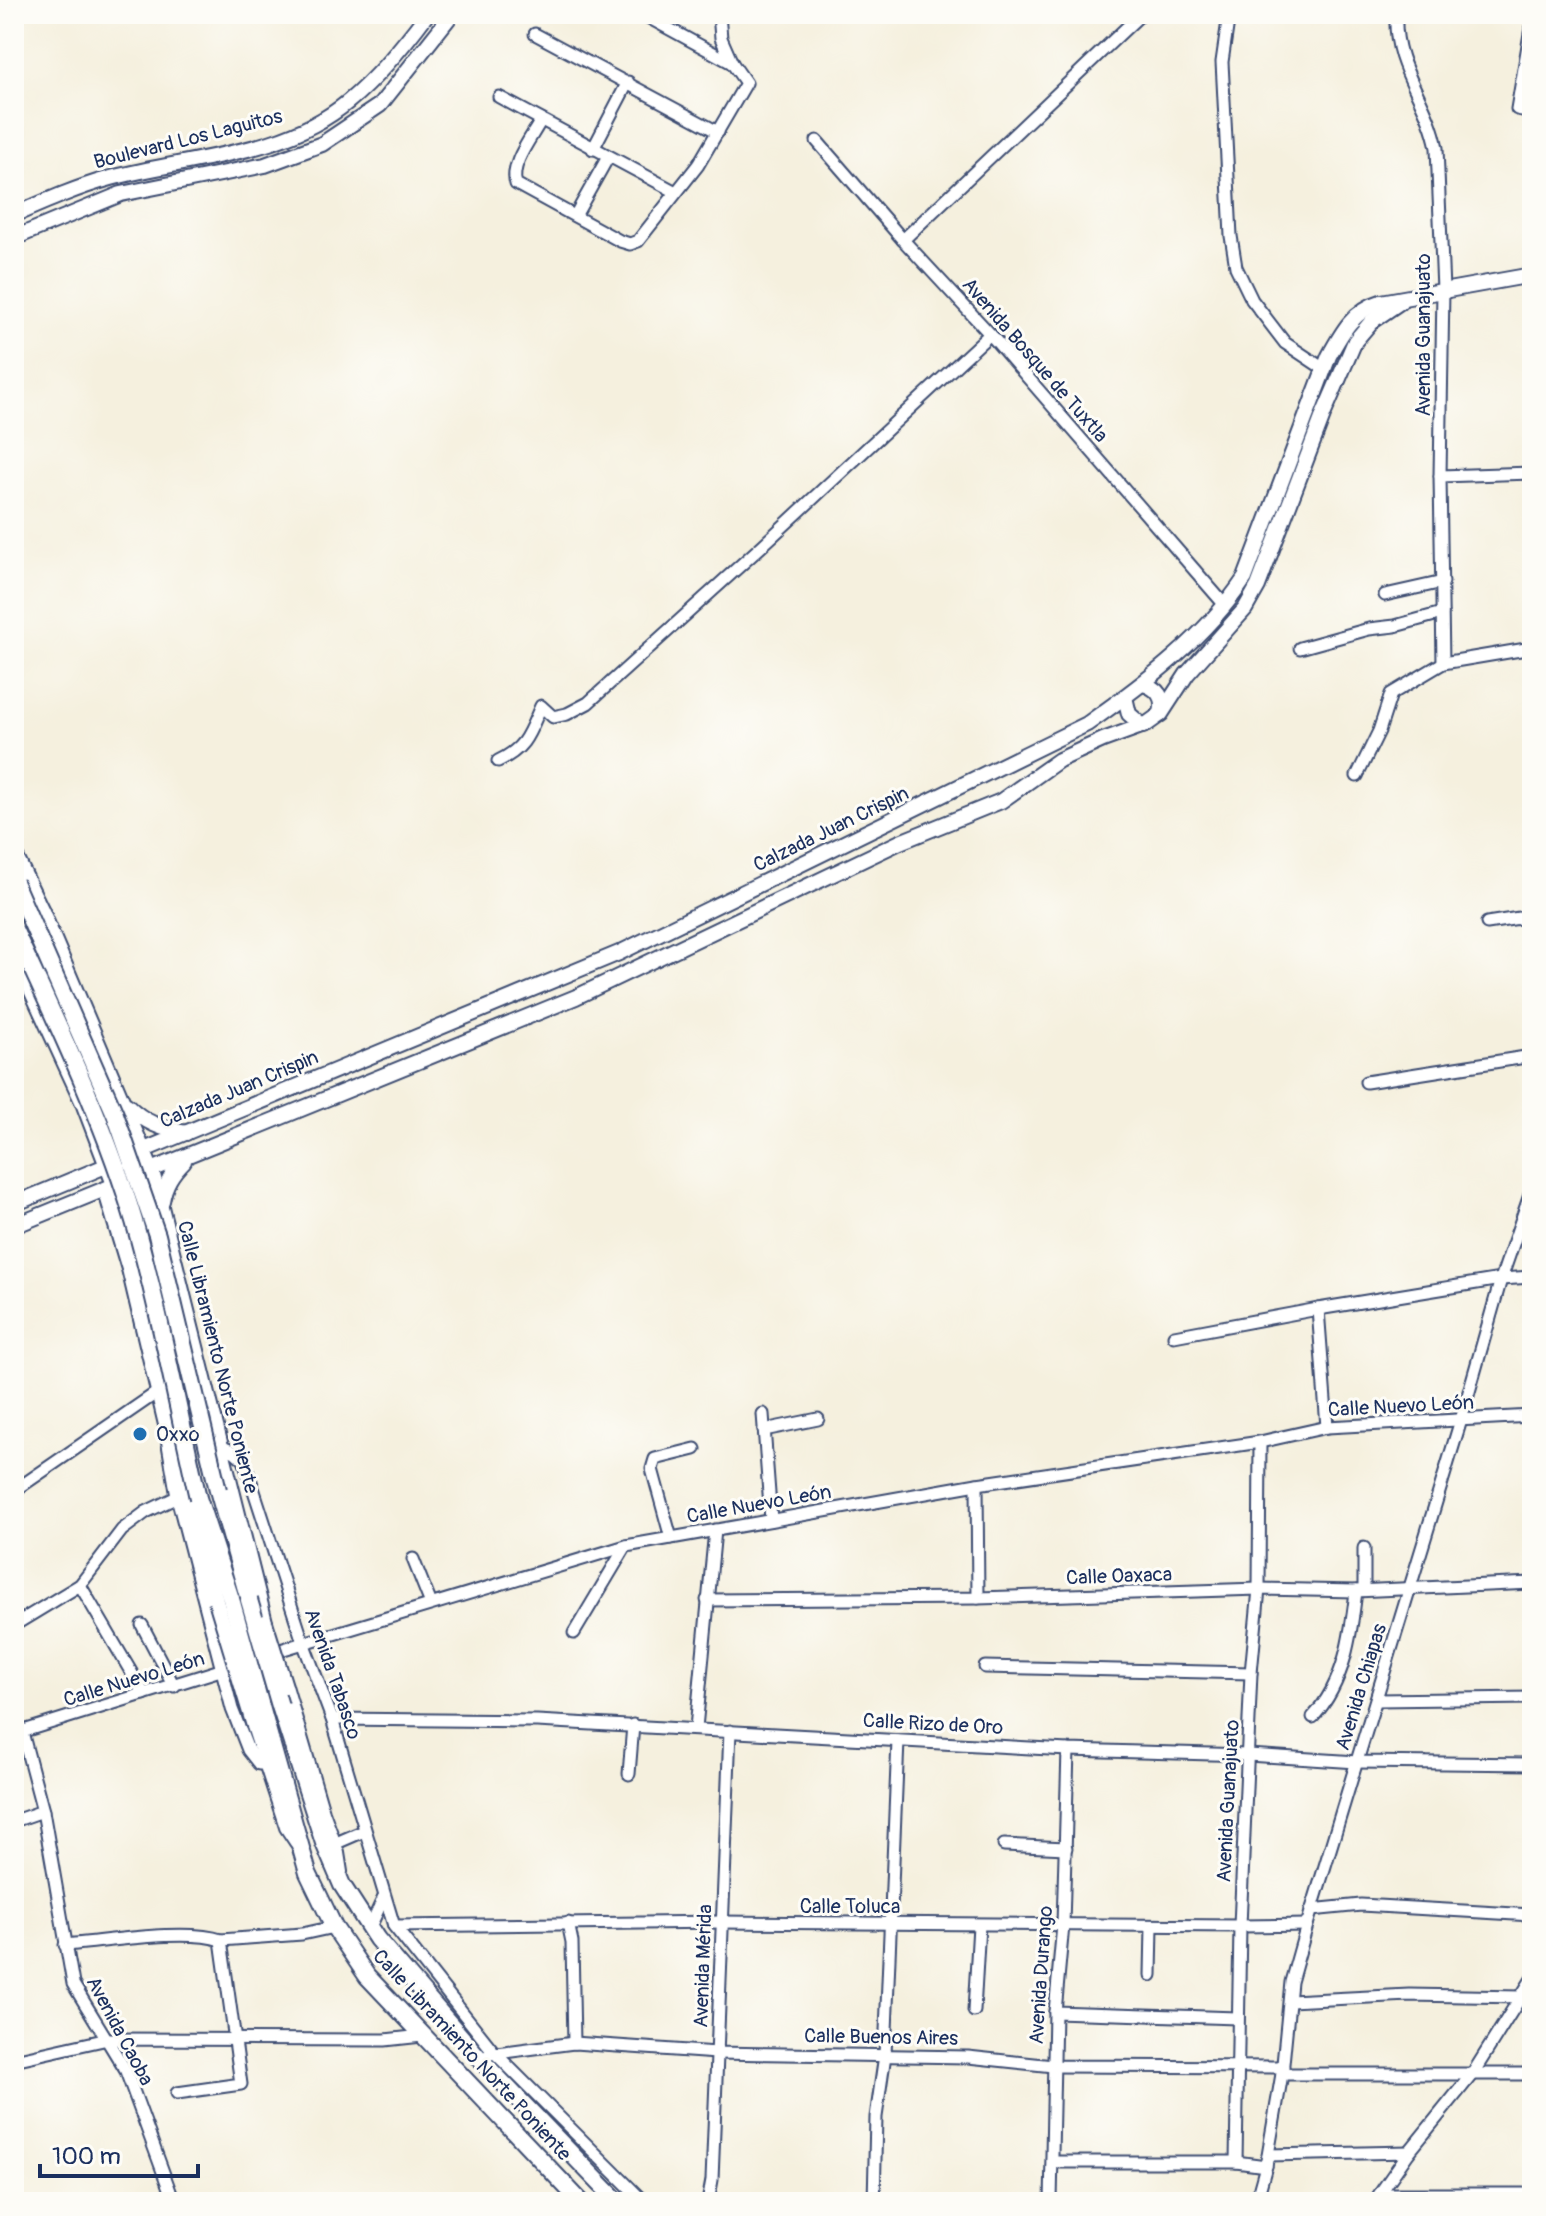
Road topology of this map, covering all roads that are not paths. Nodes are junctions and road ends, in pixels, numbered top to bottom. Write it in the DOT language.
graph roads {
  1 [pos="427,14"];
  2 [pos="452,14"];
  3 [pos="642,14"];
  4 [pos="719,14"];
  5 [pos="1141,14"];
  6 [pos="1229,14"];
  7 [pos="1396,14"];
  8 [pos="1532,22"];
  9 [pos="535,34"];
  10 [pos="732,63"];
  11 [pos="628,82"];
  12 [pos="499,97"];
  13 [pos="1532,112"];
  14 [pos="541,120"];
  15 [pos="718,132"];
  16 [pos="817,141"];
  17 [pos="593,149"];
  18 [pos="608,157"];
  19 [pos="676,192"];
  20 [pos="14,215"];
  21 [pos="575,216"];
  22 [pos="14,238"];
  23 [pos="903,240"];
  24 [pos="1532,275"];
  25 [pos="1443,290"];
  26 [pos="1413,296"];
  27 [pos="990,334"];
  28 [pos="1324,369"];
  29 [pos="1532,473"];
  30 [pos="1440,476"];
  31 [pos="1443,582"];
  32 [pos="1385,595"];
  33 [pos="1224,604"];
  34 [pos="1442,613"];
  35 [pos="1300,648"];
  36 [pos="1532,648"];
  37 [pos="1443,663"];
  38 [pos="1143,684"];
  39 [pos="1125,697"];
  40 [pos="1161,714"];
  41 [pos="1143,726"];
  42 [pos="498,761"];
  43 [pos="1357,776"];
  44 [pos="14,853"];
  45 [pos="20,881"];
  46 [pos="1532,916"];
  47 [pos="1487,923"];
  48 [pos="14,929"];
  49 [pos="14,953"];
  50 [pos="1532,1056"];
  51 [pos="1366,1082"];
  52 [pos="121,1098"];
  53 [pos="186,1133"];
  54 [pos="145,1151"];
  55 [pos="189,1155"];
  56 [pos="107,1166"];
  57 [pos="152,1171"];
  58 [pos="110,1189"];
  59 [pos="1532,1189"];
  60 [pos="14,1204"];
  61 [pos="161,1206"];
  62 [pos="14,1226"];
  63 [pos="1532,1277"];
  64 [pos="1501,1279"];
  65 [pos="1318,1309"];
  66 [pos="1174,1336"];
  67 [pos="161,1390"];
  68 [pos="763,1414"];
  69 [pos="1532,1416"];
  70 [pos="818,1419"];
  71 [pos="1461,1420"];
  72 [pos="1327,1427"];
  73 [pos="764,1430"];
  74 [pos="1260,1442"];
  75 [pos="220,1446"];
  76 [pos="695,1449"];
  77 [pos="977,1484"];
  78 [pos="14,1491"];
  79 [pos="177,1497"];
  80 [pos="771,1520"];
  81 [pos="715,1530"];
  82 [pos="671,1538"];
  83 [pos="626,1546"];
  84 [pos="1364,1548"];
  85 [pos="413,1559"];
  86 [pos="1532,1583"];
  87 [pos="80,1585"];
  88 [pos="1411,1588"];
  89 [pos="1259,1589"];
  90 [pos="1360,1590"];
  91 [pos="978,1598"];
  92 [pos="223,1600"];
  93 [pos="707,1600"];
  94 [pos="431,1604"];
  95 [pos="14,1625"];
  96 [pos="142,1625"];
  97 [pos="574,1633"];
  98 [pos="303,1642"];
  99 [pos="985,1667"];
  100 [pos="222,1670"];
  101 [pos="1251,1673"];
  102 [pos="174,1686"];
  103 [pos="144,1694"];
  104 [pos="1532,1698"];
  105 [pos="1377,1700"];
  106 [pos="1313,1717"];
  107 [pos="332,1719"];
  108 [pos="260,1724"];
  109 [pos="633,1725"];
  110 [pos="696,1728"];
  111 [pos="730,1731"];
  112 [pos="18,1733"];
  113 [pos="898,1741"];
  114 [pos="1068,1750"];
  115 [pos="1248,1755"];
  116 [pos="1357,1762"];
  117 [pos="267,1764"];
  118 [pos="1532,1764"];
  119 [pos="629,1774"];
  120 [pos="43,1811"];
  121 [pos="14,1821"];
  122 [pos="364,1831"];
  123 [pos="299,1844"];
  124 [pos="334,1844"];
  125 [pos="1004,1845"];
  126 [pos="1066,1848"];
  127 [pos="342,1885"];
  128 [pos="384,1897"];
  129 [pos="1311,1910"];
  130 [pos="1532,1915"];
  131 [pos="722,1922"];
  132 [pos="568,1923"];
  133 [pos="891,1924"];
  134 [pos="979,1925"];
  135 [pos="1063,1925"];
  136 [pos="1307,1925"];
  137 [pos="394,1926"];
  138 [pos="1152,1926"];
  139 [pos="1240,1926"];
  140 [pos="334,1927"];
  141 [pos="370,1927"];
  142 [pos="221,1940"];
  143 [pos="65,1945"];
  144 [pos="1151,1975"];
  145 [pos="1532,1979"];
  146 [pos="1521,1997"];
  147 [pos="1290,2001"];
  148 [pos="974,2011"];
  149 [pos="1055,2012"];
  150 [pos="1237,2018"];
  151 [pos="422,2036"];
  152 [pos="108,2039"];
  153 [pos="235,2039"];
  154 [pos="574,2043"];
  155 [pos="717,2053"];
  156 [pos="487,2055"];
  157 [pos="885,2055"];
  158 [pos="14,2060"];
  159 [pos="1053,2066"];
  160 [pos="1237,2067"];
  161 [pos="1282,2070"];
  162 [pos="1473,2073"];
  163 [pos="1532,2074"];
  164 [pos="177,2093"];
  165 [pos="1409,2152"];
  166 [pos="1267,2161"];
  167 [pos="1053,2162"];
  168 [pos="1236,2162"];
  169 [pos="1532,2194"];
  170 [pos="1377,2198"];
  171 [pos="174,2202"];
  172 [pos="581,2202"];
  173 [pos="618,2202"];
  174 [pos="644,2202"];
  175 [pos="708,2202"];
  176 [pos="874,2202"];
  177 [pos="1051,2202"];
  178 [pos="1256,2202"];
  1 -- 20 [label="main road, Boulevard Los Laguitos"];
  2 -- 22 [label="main road, Boulevard Los Laguitos"];
  3 -- 10 [label="street"];
  4 -- 10 [label="street"];
  5 -- 23 [label="street"];
  6 -- 28 [label="street"];
  7 -- 25 [label="street, Avenida Guanajuato"];
  8 -- 13 [label="street"];
  9 -- 11 [label="street"];
  10 -- 15 [label="street"];
  11 -- 15 [label="street"];
  11 -- 17 [label="street"];
  12 -- 14 [label="street"];
  14 -- 17 [label="street"];
  14 -- 21 [label="street"];
  15 -- 19 [label="street"];
  16 -- 23 [label="street, Avenida Bosque de Tuxtla"];
  17 -- 18 [label="street"];
  18 -- 19 [label="street"];
  18 -- 21 [label="street"];
  19 -- 21 [label="street"];
  23 -- 27 [label="street, Avenida Bosque de Tuxtla"];
  24 -- 25 [label="main road, Calzada Juan Crispin"];
  25 -- 26 [label="main road, Calzada Juan Crispin"];
  25 -- 30 [label="street, Avenida Guanajuato"];
  26 -- 28 [label="main road, Calzada Juan Crispin"];
  26 -- 40 [label="main road, Calzada Juan Crispin"];
  27 -- 33 [label="street, Avenida Bosque de Tuxtla"];
  27 -- 42 [label="street"];
  28 -- 33 [label="main road, Calzada Juan Crispin"];
  29 -- 30 [label="street"];
  30 -- 31 [label="street, Avenida Guanajuato"];
  31 -- 32 [label="street"];
  31 -- 34 [label="street, Avenida Guanajuato"];
  33 -- 38 [label="main road, Calzada Juan Crispin"];
  34 -- 35 [label="street"];
  34 -- 37 [label="street, Avenida Guanajuato"];
  36 -- 37 [label="street"];
  37 -- 43 [label="street"];
  38 -- 39 [label="main road, Calzada Juan Crispin"];
  38 -- 40 [label="main road"];
  39 -- 41 [label="main road"];
  39 -- 53 [label="main road, Calzada Juan Crispin"];
  40 -- 41 [label="main road, Calzada Juan Crispin"];
  41 -- 55 [label="main road, Calzada Juan Crispin"];
  44 -- 45 [label="main road, Calle Libramiento Norte Poniente"];
  45 -- 52 [label="main road, Calle Libramiento Norte Poniente"];
  45 -- 127 [label="highway, Calle Libramiento Norte Poniente, bridge"];
  46 -- 47 [label="street"];
  48 -- 92 [label="highway, Calle Libramiento Norte Poniente, bridge"];
  49 -- 56 [label="main road, Calle Libramiento Norte Poniente"];
  50 -- 51 [label="street"];
  52 -- 53 [label="main road"];
  52 -- 54 [label="main road, Calle Libramiento Norte Poniente"];
  53 -- 54 [label="main road, Calzada Juan Crispin"];
  54 -- 56 [label="main road, Calzada Juan Crispin"];
  54 -- 57 [label="main road, Calle Libramiento Norte Poniente"];
  55 -- 57 [label="main road, Calzada Juan Crispin"];
  55 -- 61 [label="main road"];
  56 -- 58 [label="main road, Calle Libramiento Norte Poniente"];
  56 -- 60 [label="main road, Calzada Juan Crispin"];
  57 -- 58 [label="main road, Calzada Juan Crispin"];
  57 -- 61 [label="main road, Calle Libramiento Norte Poniente"];
  58 -- 62 [label="main road, Calzada Juan Crispin"];
  58 -- 67 [label="main road, Calle Libramiento Norte Poniente"];
  59 -- 64 [label="street, Avenida Chiapas"];
  61 -- 75 [label="main road, Calle Libramiento Norte Poniente"];
  63 -- 64 [label="street"];
  64 -- 65 [label="street"];
  64 -- 71 [label="street, Avenida Chiapas"];
  65 -- 66 [label="street"];
  65 -- 72 [label="street"];
  67 -- 78 [label="street"];
  67 -- 79 [label="street"];
  67 -- 92 [label="main road, Calle Libramiento Norte Poniente"];
  68 -- 73 [label="street"];
  69 -- 71 [label="street, Calle Nuevo León"];
  70 -- 73 [label="street"];
  71 -- 72 [label="street, Calle Nuevo León"];
  71 -- 88 [label="street, Avenida Chiapas"];
  72 -- 74 [label="street, Calle Nuevo León"];
  73 -- 80 [label="street"];
  74 -- 77 [label="street, Calle Nuevo León"];
  74 -- 89 [label="street, Avenida Guanajuato"];
  75 -- 98 [label="street, Avenida Tabasco"];
  75 -- 124 [label="main road, Calle Libramiento Norte Poniente, bridge"];
  76 -- 82 [label="street"];
  77 -- 80 [label="street, Calle Nuevo León"];
  77 -- 91 [label="street"];
  79 -- 87 [label="street"];
  79 -- 100 [label="street"];
  80 -- 81 [label="street, Calle Nuevo León"];
  81 -- 82 [label="street, Calle Nuevo León"];
  81 -- 93 [label="street"];
  82 -- 83 [label="street, Calle Nuevo León"];
  83 -- 94 [label="street, Calle Nuevo León"];
  83 -- 97 [label="street"];
  84 -- 90 [label="street"];
  85 -- 94 [label="street"];
  86 -- 88 [label="street, Calle Oaxaca"];
  87 -- 95 [label="street"];
  87 -- 103 [label="street"];
  88 -- 90 [label="street, Calle Oaxaca"];
  88 -- 105 [label="street, Avenida Chiapas"];
  89 -- 90 [label="street, Calle Oaxaca"];
  89 -- 91 [label="street, Calle Oaxaca"];
  89 -- 101 [label="street, Avenida Guanajuato"];
  90 -- 106 [label="street"];
  91 -- 93 [label="street, Calle Oaxaca"];
  92 -- 108 [label="highway, Calle Libramiento Norte Poniente, bridge"];
  93 -- 110 [label="street"];
  94 -- 98 [label="street, Calle Nuevo León"];
  96 -- 102 [label="street"];
  98 -- 100 [label="street, Calle Nuevo León"];
  98 -- 107 [label="street, Avenida Tabasco"];
  99 -- 101 [label="street"];
  100 -- 102 [label="street, Calle Nuevo León"];
  100 -- 117 [label="street"];
  101 -- 115 [label="street, Avenida Guanajuato"];
  102 -- 103 [label="street, Calle Nuevo León"];
  103 -- 112 [label="street, Calle Nuevo León"];
  104 -- 105 [label="street"];
  105 -- 116 [label="street, Avenida Chiapas"];
  107 -- 109 [label="street, Calle Rizo de Oro"];
  107 -- 122 [label="street, Avenida Tabasco"];
  108 -- 117 [label="main road, Calle Libramiento Norte Poniente"];
  108 -- 123 [label="highway, Calle Libramiento Norte Poniente"];
  109 -- 110 [label="street, Calle Rizo de Oro"];
  109 -- 119 [label="street"];
  110 -- 111 [label="street, Calle Rizo de Oro"];
  111 -- 113 [label="street, Calle Rizo de Oro"];
  111 -- 131 [label="street, Avenida Mérida"];
  112 -- 120 [label="street, Avenida Caoba"];
  113 -- 114 [label="street, Calle Rizo de Oro"];
  113 -- 133 [label="street"];
  114 -- 115 [label="street, Calle Rizo de Oro"];
  114 -- 126 [label="street, Avenida Durango"];
  115 -- 116 [label="street, Calle Rizo de Oro"];
  115 -- 139 [label="street, Avenida Guanajuato"];
  116 -- 118 [label="street, Calle Rizo de Oro"];
  116 -- 129 [label="street, Avenida Chiapas"];
  117 -- 123 [label="main road, Calle Libramiento Norte Poniente"];
  120 -- 121 [label="street"];
  120 -- 143 [label="street, Avenida Caoba"];
  122 -- 124 [label="street"];
  122 -- 128 [label="street, Avenida Tabasco"];
  123 -- 140 [label="highway, Calle Libramiento Norte Poniente"];
  124 -- 127 [label="main road, Calle Libramiento Norte Poniente"];
  125 -- 126 [label="street"];
  126 -- 135 [label="street, Avenida Durango"];
  127 -- 141 [label="highway, Calle Libramiento Norte Poniente"];
  128 -- 137 [label="street, Avenida Tabasco"];
  128 -- 141 [label="street"];
  129 -- 130 [label="street"];
  129 -- 136 [label="street, Avenida Chiapas"];
  131 -- 132 [label="street, Calle Toluca"];
  131 -- 133 [label="street, Calle Toluca"];
  131 -- 155 [label="street, Avenida Mérida"];
  132 -- 137 [label="street, Calle Toluca"];
  132 -- 154 [label="street"];
  133 -- 134 [label="street, Calle Toluca"];
  133 -- 157 [label="street"];
  134 -- 135 [label="street, Calle Toluca"];
  134 -- 148 [label="street"];
  135 -- 138 [label="street, Calle Toluca"];
  135 -- 149 [label="street, Avenida Durango"];
  136 -- 139 [label="street, Calle Toluca"];
  136 -- 147 [label="street, Avenida Chiapas"];
  137 -- 156 [label="street, Avenida Tabasco"];
  138 -- 139 [label="street, Calle Toluca"];
  138 -- 144 [label="street"];
  139 -- 150 [label="street, Avenida Guanajuato"];
  140 -- 142 [label="street"];
  140 -- 151 [label="highway, Calle Libramiento Norte Poniente"];
  141 -- 156 [label="highway, Calle Libramiento Norte Poniente"];
  142 -- 143 [label="street"];
  142 -- 153 [label="street"];
  143 -- 152 [label="street, Avenida Caoba"];
  145 -- 146 [label="street"];
  146 -- 147 [label="street"];
  146 -- 162 [label="street"];
  147 -- 161 [label="street, Avenida Chiapas"];
  149 -- 150 [label="street"];
  149 -- 159 [label="street, Avenida Durango"];
  150 -- 160 [label="street, Avenida Guanajuato"];
  151 -- 153 [label="street"];
  151 -- 172 [label="highway, Calle Libramiento Norte Poniente"];
  152 -- 153 [label="street"];
  152 -- 158 [label="street"];
  152 -- 171 [label="street, Avenida Caoba"];
  153 -- 164 [label="street"];
  154 -- 155 [label="street, Calle Buenos Aires"];
  154 -- 156 [label="street, Calle Buenos Aires"];
  155 -- 157 [label="street, Calle Buenos Aires"];
  155 -- 175 [label="street, Avenida Mérida"];
  156 -- 173 [label="highway, Calle Libramiento Norte Poniente"];
  156 -- 174 [label="street, Avenida Tabasco"];
  157 -- 159 [label="street, Calle Buenos Aires"];
  157 -- 176 [label="street"];
  159 -- 160 [label="street, Calle Buenos Aires"];
  159 -- 167 [label="street, Avenida Durango"];
  160 -- 161 [label="street, Calle Buenos Aires"];
  160 -- 168 [label="street, Avenida Guanajuato"];
  161 -- 162 [label="street, Calle Buenos Aires"];
  161 -- 166 [label="street, Avenida Chiapas"];
  162 -- 163 [label="street, Calle Buenos Aires"];
  162 -- 165 [label="street"];
  165 -- 166 [label="street"];
  165 -- 170 [label="street"];
  166 -- 168 [label="street"];
  166 -- 178 [label="street, Avenida Chiapas"];
  167 -- 168 [label="street"];
  167 -- 177 [label="street, Avenida Durango"];
  169 -- 170 [label="street"];
}
